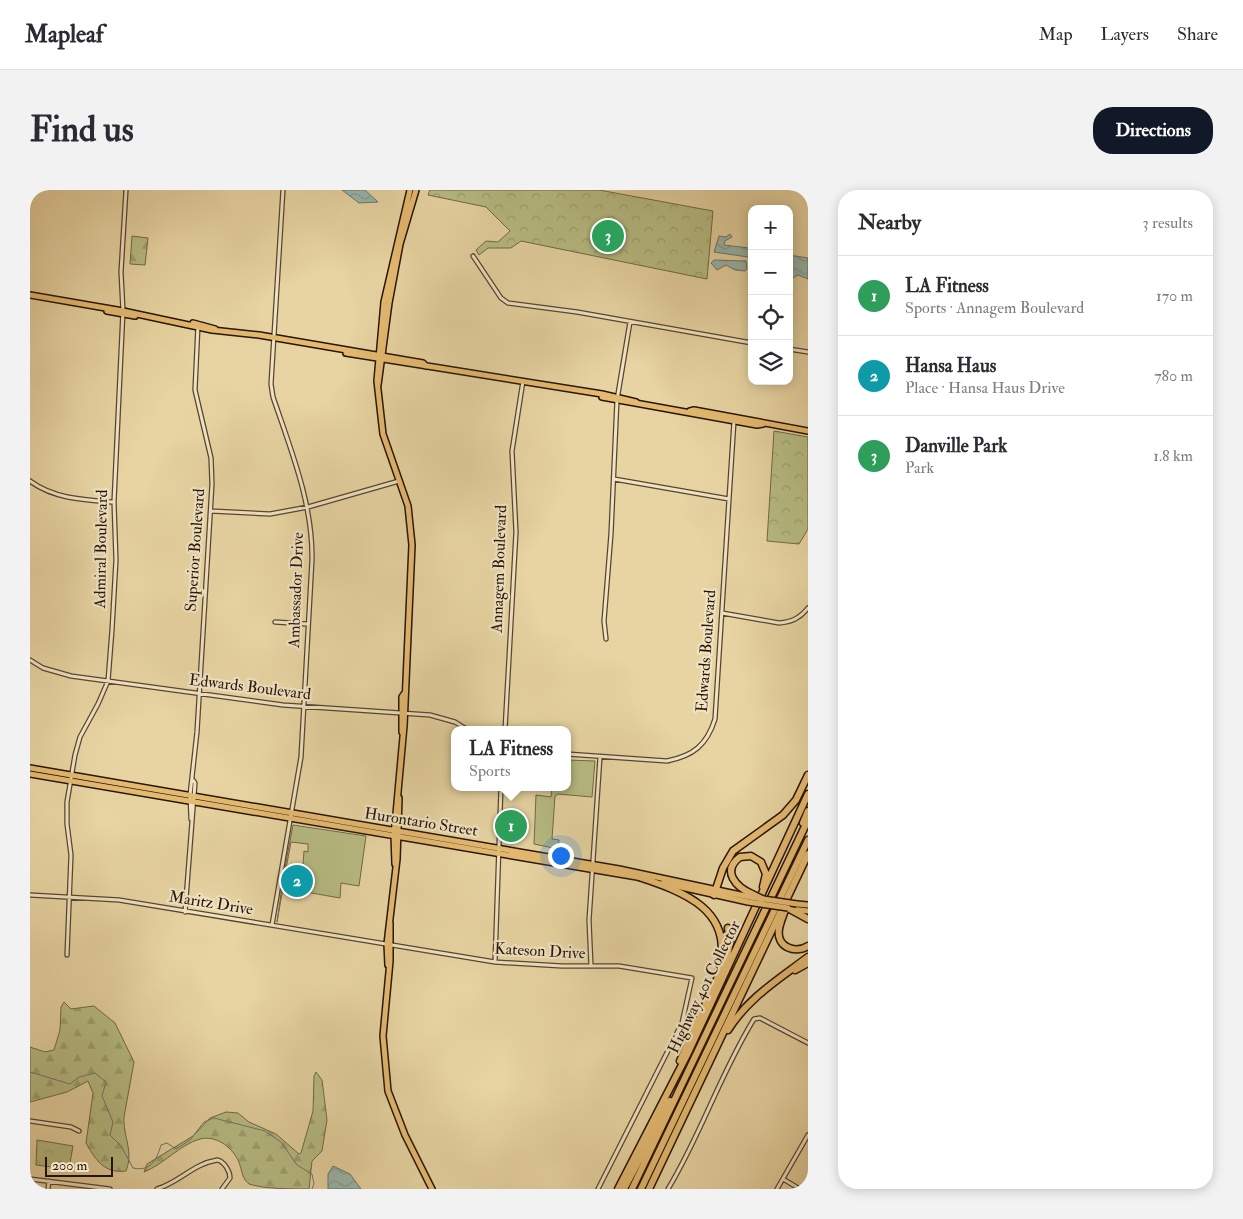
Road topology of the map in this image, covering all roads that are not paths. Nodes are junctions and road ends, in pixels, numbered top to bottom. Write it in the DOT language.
graph roads {
  1 [pos="126,190"];
  2 [pos="283,190"];
  3 [pos="410,190"];
  4 [pos="416,190"];
  5 [pos="473,256"];
  6 [pos="30,297"];
  7 [pos="123,312"];
  8 [pos="630,322"];
  9 [pos="198,326"];
  10 [pos="274,339"];
  11 [pos="748,341"];
  12 [pos="793,350"];
  13 [pos="808,352"];
  14 [pos="380,357"];
  15 [pos="522,382"];
  16 [pos="618,398"];
  17 [pos="734,419"];
  18 [pos="808,432"];
  19 [pos="614,479"];
  20 [pos="30,481"];
  21 [pos="399,481"];
  22 [pos="729,499"];
  23 [pos="114,502"];
  24 [pos="308,507"];
  25 [pos="211,511"];
  26 [pos="808,608"];
  27 [pos="722,613"];
  28 [pos="275,622"];
  29 [pos="307,624"];
  30 [pos="606,639"];
  31 [pos="30,660"];
  32 [pos="108,681"];
  33 [pos="198,693"];
  34 [pos="304,707"];
  35 [pos="403,714"];
  36 [pos="462,726"];
  37 [pos="504,726"];
  38 [pos="571,754"];
  39 [pos="600,757"];
  40 [pos="30,768"];
  41 [pos="30,774"];
  42 [pos="808,775"];
  43 [pos="72,778"];
  44 [pos="501,791"];
  45 [pos="808,794"];
  46 [pos="192,795"];
  47 [pos="191,802"];
  48 [pos="808,811"];
  49 [pos="291,815"];
  50 [pos="808,820"];
  51 [pos="397,834"];
  52 [pos="808,840"];
  53 [pos="498,850"];
  54 [pos="808,854"];
  55 [pos="592,867"];
  56 [pos="640,877"];
  57 [pos="778,883"];
  58 [pos="792,888"];
  59 [pos="715,893"];
  60 [pos="30,895"];
  61 [pos="69,897"];
  62 [pos="750,897"];
  63 [pos="762,899"];
  64 [pos="808,905"];
  65 [pos="793,908"];
  66 [pos="808,911"];
  67 [pos="185,912"];
  68 [pos="808,919"];
  69 [pos="272,926"];
  70 [pos="728,928"];
  71 [pos="748,928"];
  72 [pos="389,944"];
  73 [pos="808,946"];
  74 [pos="67,955"];
  75 [pos="808,957"];
  76 [pos="495,962"];
  77 [pos="808,963"];
  78 [pos="591,966"];
  79 [pos="782,975"];
  80 [pos="710,993"];
  81 [pos="808,1043"];
  82 [pos="709,1063"];
  83 [pos="684,1080"];
  84 [pos="664,1097"];
  85 [pos="30,1121"];
  86 [pos="79,1131"];
  87 [pos="808,1134"];
  88 [pos="30,1179"];
  89 [pos="783,1179"];
  90 [pos="49,1181"];
  91 [pos="78,1184"];
  92 [pos="105,1188"];
  93 [pos="48,1189"];
  94 [pos="77,1189"];
  95 [pos="110,1189"];
  96 [pos="157,1189"];
  97 [pos="222,1189"];
  98 [pos="432,1189"];
  99 [pos="598,1189"];
  100 [pos="618,1189"];
  101 [pos="624,1189"];
  102 [pos="632,1189"];
  103 [pos="641,1189"];
  104 [pos="649,1189"];
  105 [pos="668,1189"];
  106 [pos="777,1189"];
  107 [pos="800,1189"];
  1 -- 7 [label="street, Admiral Boulevard"];
  2 -- 10 [label="street, Ambassador Drive"];
  3 -- 14 [label="main road"];
  4 -- 14 [label="main road"];
  5 -- 8 [label="street"];
  6 -- 7 [label="main road"];
  7 -- 9 [label="main road"];
  7 -- 23 [label="street, Admiral Boulevard"];
  8 -- 11 [label="street"];
  8 -- 16 [label="street"];
  9 -- 10 [label="main road"];
  9 -- 25 [label="street, Superior Boulevard"];
  10 -- 14 [label="main road"];
  10 -- 24 [label="street, Ambassador Drive"];
  12 -- 13 [label="street"];
  14 -- 15 [label="main road"];
  14 -- 21 [label="main road"];
  15 -- 16 [label="main road"];
  15 -- 37 [label="street, Annagem Boulevard"];
  16 -- 17 [label="main road"];
  16 -- 19 [label="street"];
  17 -- 18 [label="main road"];
  17 -- 22 [label="street, Edwards Boulevard"];
  19 -- 22 [label="street"];
  19 -- 30 [label="street"];
  20 -- 23 [label="street"];
  21 -- 24 [label="street"];
  21 -- 35 [label="main road"];
  22 -- 27 [label="street, Edwards Boulevard"];
  23 -- 32 [label="street, Admiral Boulevard"];
  24 -- 25 [label="street"];
  24 -- 29 [label="street, Ambassador Drive"];
  25 -- 33 [label="street, Superior Boulevard"];
  26 -- 27 [label="street"];
  27 -- 39 [label="street, Edwards Boulevard"];
  28 -- 29 [label="street"];
  29 -- 34 [label="street, Ambassador Drive"];
  31 -- 32 [label="street, Edwards Boulevard"];
  32 -- 33 [label="street, Edwards Boulevard"];
  32 -- 43 [label="street, Admiral Boulevard"];
  33 -- 34 [label="street, Edwards Boulevard"];
  33 -- 46 [label="street, Superior Boulevard"];
  34 -- 35 [label="street, Edwards Boulevard"];
  34 -- 49 [label="street, Ambassador Drive"];
  35 -- 36 [label="street, Edwards Boulevard"];
  35 -- 51 [label="main road"];
  38 -- 39 [label="street, Edwards Boulevard"];
  39 -- 55 [label="street"];
  40 -- 43 [label="main road, Hurontario Street"];
  41 -- 43 [label="main road, Hurontario Street"];
  42 -- 59 [label="highway"];
  43 -- 46 [label="main road, Hurontario Street"];
  43 -- 47 [label="main road, Hurontario Street"];
  43 -- 61 [label="street, Admiral Boulevard"];
  44 -- 53 [label="street"];
  45 -- 71 [label="highway, Highway 401 Collector"];
  46 -- 47 [label="street, Superior Boulevard"];
  46 -- 49 [label="main road, Hurontario Street"];
  47 -- 49 [label="main road, Hurontario Street"];
  47 -- 67 [label="street, Superior Boulevard"];
  48 -- 57 [label="highway"];
  49 -- 51 [label="main road, Hurontario Street"];
  49 -- 69 [label="street, Ambassador Drive"];
  50 -- 57 [label="highway"];
  51 -- 53 [label="main road, Hurontario Street"];
  51 -- 72 [label="main road"];
  52 -- 103 [label="highway"];
  53 -- 55 [label="main road, Hurontario Street"];
  53 -- 76 [label="street"];
  54 -- 58 [label="highway"];
  55 -- 56 [label="main road, Hurontario Street"];
  55 -- 59 [label="main road, Hurontario Street"];
  55 -- 78 [label="street"];
  56 -- 59 [label="main road, Hurontario Street"];
  56 -- 80 [label="highway"];
  57 -- 83 [label="highway"];
  58 -- 73 [label="highway"];
  58 -- 82 [label="highway"];
  59 -- 62 [label="main road, Hurontario Street"];
  60 -- 61 [label="street, Maritz Drive"];
  61 -- 67 [label="street, Maritz Drive"];
  61 -- 74 [label="street, Admiral Boulevard"];
  62 -- 63 [label="highway, bridge"];
  62 -- 65 [label="main road, Hurontario Street, bridge"];
  62 -- 71 [label="highway"];
  63 -- 65 [label="main road, Hurontario Street, bridge"];
  64 -- 65 [label="main road, Hurontario Street"];
  65 -- 66 [label="main road, Hurontario Street"];
  65 -- 68 [label="highway"];
  67 -- 69 [label="street, Maritz Drive"];
  69 -- 72 [label="street, Maritz Drive"];
  70 -- 80 [label="highway"];
  71 -- 84 [label="highway, Highway 401 Collector"];
  72 -- 76 [label="street, Kateson Drive"];
  72 -- 98 [label="main road"];
  75 -- 79 [label="highway"];
  76 -- 78 [label="street, Kateson Drive"];
  77 -- 79 [label="highway"];
  78 -- 99 [label="street, Kateson Drive"];
  79 -- 82 [label="highway"];
  80 -- 84 [label="highway"];
  81 -- 105 [label="street"];
  82 -- 104 [label="highway"];
  83 -- 101 [label="highway"];
  83 -- 102 [label="highway"];
  84 -- 100 [label="highway, Highway 401 Collector"];
  85 -- 86 [label="street"];
  87 -- 89 [label="street"];
  88 -- 90 [label="street"];
  89 -- 106 [label="street"];
  89 -- 107 [label="street"];
  90 -- 91 [label="street"];
  90 -- 93 [label="street"];
  91 -- 92 [label="street"];
  91 -- 94 [label="street"];
  92 -- 95 [label="street"];
  96 -- 97 [label="street"];
}
